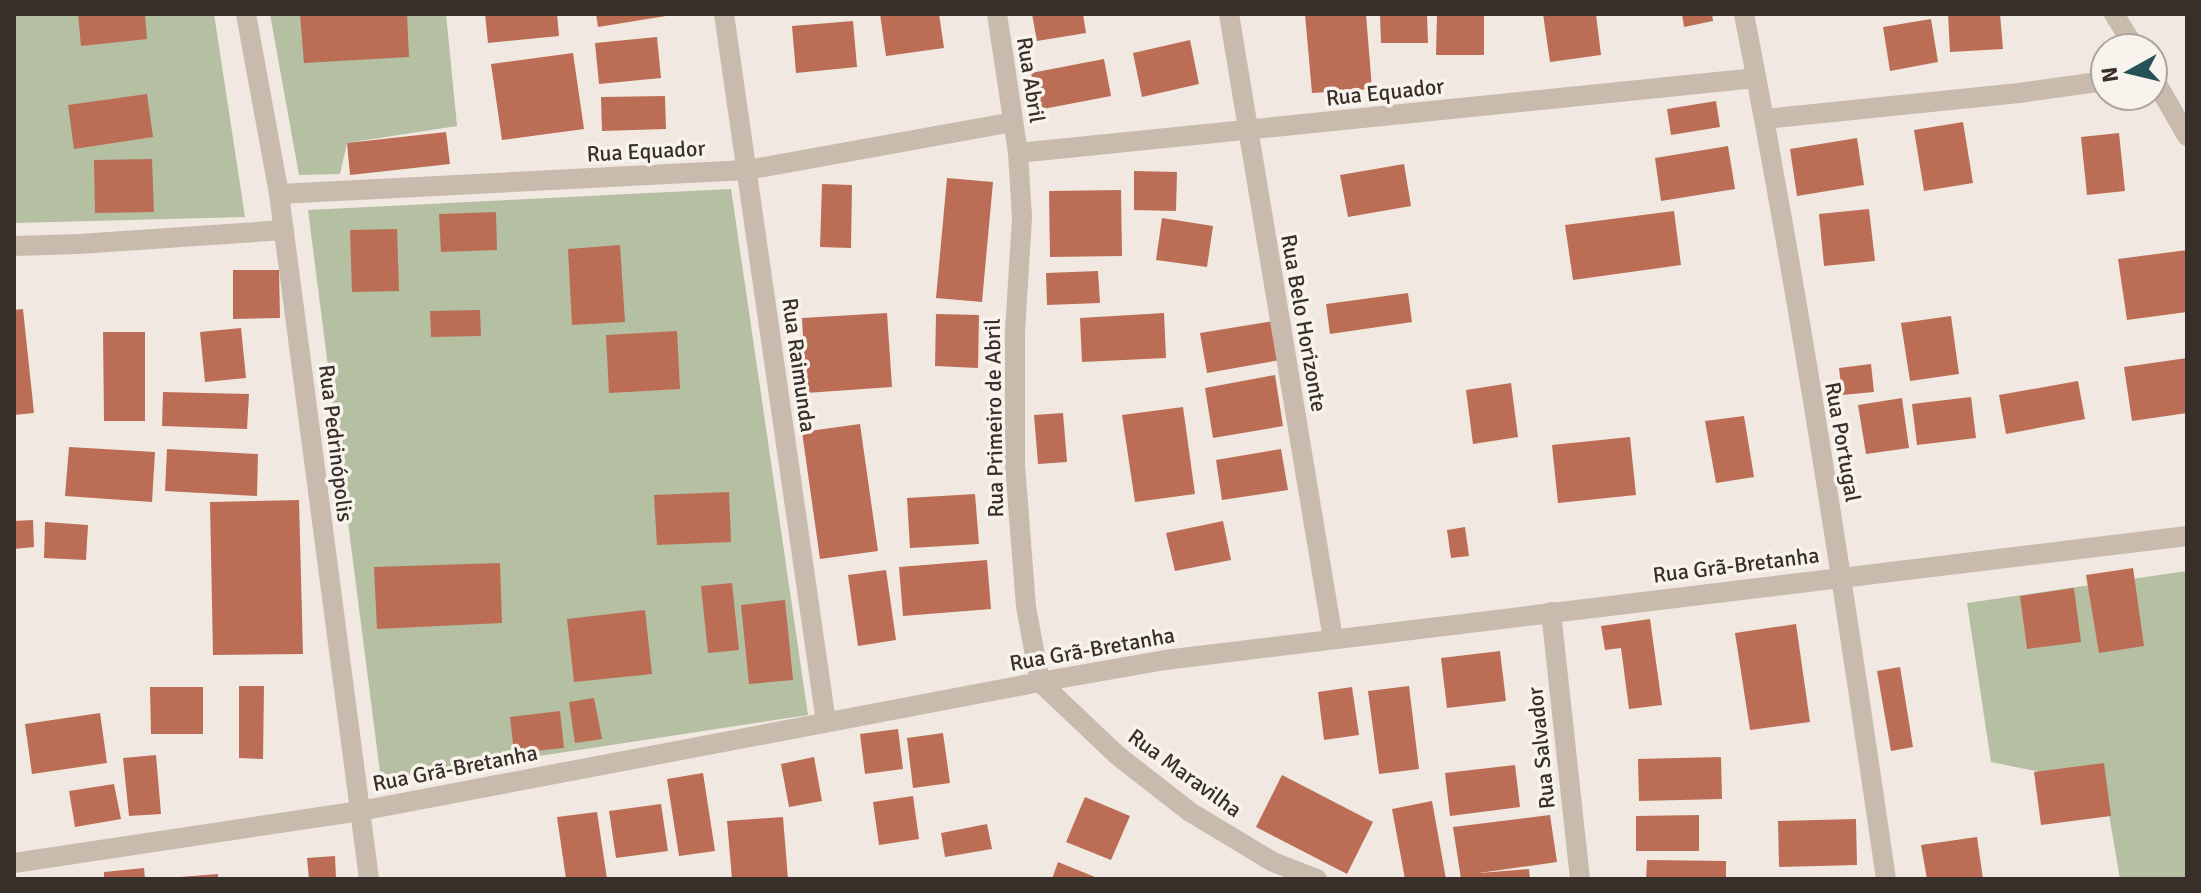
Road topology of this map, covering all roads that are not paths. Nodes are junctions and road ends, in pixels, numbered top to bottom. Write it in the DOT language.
graph roads {
  1 [pos="246,14"];
  2 [pos="724,14"];
  3 [pos="997,14"];
  4 [pos="1229,14"];
  5 [pos="1744,14"];
  6 [pos="2114,14"];
  7 [pos="2125,32"];
  8 [pos="1756,78"];
  9 [pos="2089,83"];
  10 [pos="2169,105"];
  11 [pos="1765,119"];
  12 [pos="1013,122"];
  13 [pos="1248,130"];
  14 [pos="2187,136"];
  15 [pos="1018,153"];
  16 [pos="747,170"];
  17 [pos="279,194"];
  18 [pos="284,230"];
  19 [pos="14,246"];
  20 [pos="2187,536"];
  21 [pos="1842,577"];
  22 [pos="1551,612"];
  23 [pos="1333,639"];
  24 [pos="1040,682"];
  25 [pos="826,722"];
  26 [pos="360,811"];
  27 [pos="14,863"];
  28 [pos="369,879"];
  29 [pos="1317,879"];
  30 [pos="1580,879"];
  31 [pos="1886,879"];
  1 -- 17 [label="street, Rua Pedrinópolis"];
  2 -- 16 [label="street, Rua Raimunda"];
  3 -- 12 [label="street, Rua Abril"];
  4 -- 13 [label="street, Rua Belo Horizonte"];
  5 -- 8 [label="street, Rua Portugal"];
  6 -- 7 [label="street"];
  8 -- 11 [label="street, Rua Portugal"];
  8 -- 13 [label="street, Rua Equador"];
  9 -- 11 [label="street"];
  10 -- 14 [label="street"];
  11 -- 21 [label="street, Rua Portugal"];
  12 -- 15 [label="street, Rua Abril"];
  12 -- 16 [label="street, Rua Equador"];
  13 -- 15 [label="street, Rua Equador"];
  13 -- 23 [label="street, Rua Belo Horizonte"];
  15 -- 24 [label="street, Rua Primeiro de Abril"];
  16 -- 17 [label="street, Rua Equador"];
  16 -- 25 [label="street, Rua Raimunda"];
  17 -- 18 [label="street, Rua Pedrinópolis"];
  18 -- 19 [label="street"];
  18 -- 26 [label="street, Rua Pedrinópolis"];
  20 -- 21 [label="street, Rua Grã-Bretanha"];
  21 -- 22 [label="street, Rua Grã-Bretanha"];
  21 -- 31 [label="street, Rua Portugal"];
  22 -- 23 [label="street, Rua Grã-Bretanha"];
  22 -- 30 [label="street, Rua Salvador"];
  23 -- 24 [label="street, Rua Grã-Bretanha"];
  24 -- 25 [label="street, Rua Grã-Bretanha"];
  24 -- 29 [label="street, Rua Maravilha"];
  25 -- 26 [label="street, Rua Grã-Bretanha"];
  26 -- 27 [label="street, Rua Grã-Bretanha"];
  26 -- 28 [label="street, Rua Pedrinópolis"];
}
